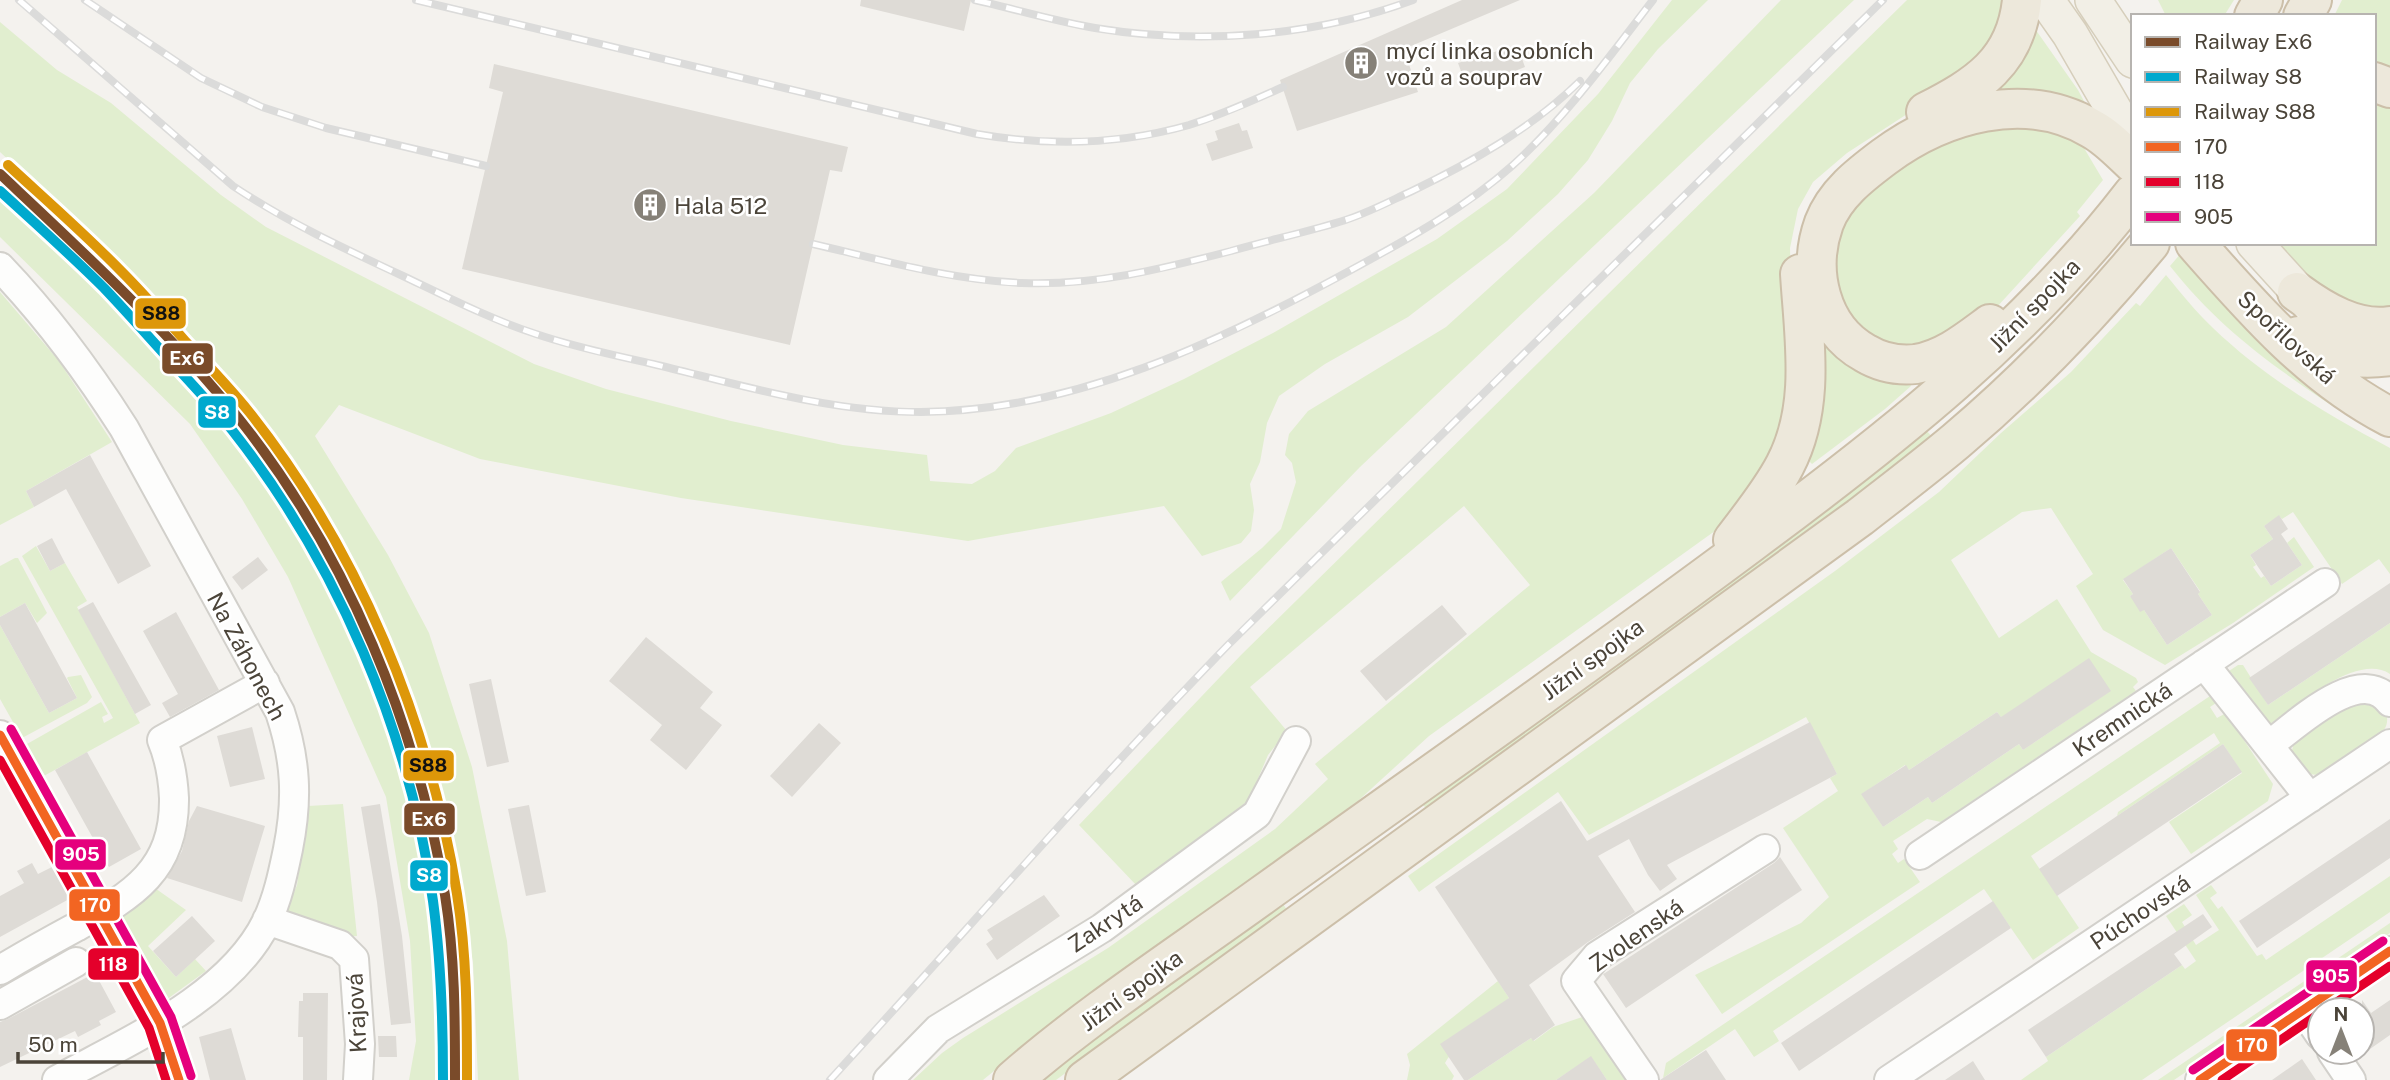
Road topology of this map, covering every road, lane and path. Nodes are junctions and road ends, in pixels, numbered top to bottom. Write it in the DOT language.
graph roads {
  1 [pos="2022,0"];
  2 [pos="2046,0"];
  3 [pos="2093,0"];
  4 [pos="2131,57"];
  5 [pos="2131,139"];
  6 [pos="2131,161"];
  7 [pos="2131,196"];
  8 [pos="2096,240"];
  9 [pos="2148,245"];
  10 [pos="2197,245"];
  11 [pos="2256,245"];
  12 [pos="0,267"];
  13 [pos="2297,292"];
  14 [pos="2247,302"];
  15 [pos="2390,326"];
  16 [pos="2382,363"];
  17 [pos="2390,417"];
  18 [pos="1704,578"];
  19 [pos="2325,583"];
  20 [pos="2204,664"];
  21 [pos="265,683"];
  22 [pos="2390,702"];
  23 [pos="0,735"];
  24 [pos="1296,741"];
  25 [pos="2390,744"];
  26 [pos="2269,745"];
  27 [pos="2310,798"];
  28 [pos="1765,849"];
  29 [pos="1920,855"];
  30 [pos="99,914"];
  31 [pos="267,920"];
  32 [pos="2390,951"];
  33 [pos="76,962"];
  34 [pos="0,970"];
  35 [pos="0,1005"];
  36 [pos="2303,1010"];
  37 [pos="2306,1014"];
  38 [pos="160,1023"];
  39 [pos="57,1080"];
  40 [pos="179,1080"];
  41 [pos="358,1080"];
  42 [pos="888,1080"];
  43 [pos="1013,1080"];
  44 [pos="1085,1080"];
  45 [pos="1644,1080"];
  46 [pos="1889,1080"];
  47 [pos="2200,1080"];
  1 -- 18 [label="highway"];
  2 -- 5 [label="main road"];
  3 -- 4 [label="main road"];
  6 -- 8 [label="highway"];
  7 -- 8 [label="highway, Jižní spojka"];
  8 -- 18 [label="highway, Jižní spojka"];
  9 -- 44 [label="highway, Jižní spojka"];
  10 -- 14 [label="highway, Spořilovská"];
  11 -- 13 [label="main road, Spořilovská"];
  12 -- 21 [label="street, Na Záhonech"];
  13 -- 15 [label="highway"];
  13 -- 16 [label="main road, Spořilovská"];
  14 -- 16 [label="highway"];
  14 -- 17 [label="highway, Spořilovská"];
  18 -- 43 [label="highway, Jižní spojka"];
  19 -- 20 [label="street, Kremnická"];
  20 -- 26 [label="street"];
  20 -- 29 [label="street, Kremnická"];
  21 -- 30 [label="street"];
  21 -- 31 [label="street, Na Záhonech"];
  22 -- 26 [label="street"];
  23 -- 30 [label="street"];
  24 -- 42 [label="street, Zakrytá"];
  25 -- 27 [label="street, Púchovská"];
  26 -- 27 [label="street"];
  27 -- 46 [label="street, Púchovská"];
  28 -- 45 [label="street, Zvolenská"];
  30 -- 34 [label="street"];
  30 -- 38 [label="street"];
  31 -- 38 [label="street, Na Záhonech"];
  31 -- 41 [label="street, Krajová"];
  32 -- 36 [label="street"];
  33 -- 35 [label="street"];
  36 -- 37 [label="street"];
  36 -- 47 [label="street"];
  38 -- 39 [label="street, Na Záhonech"];
  38 -- 40 [label="street"];
}
